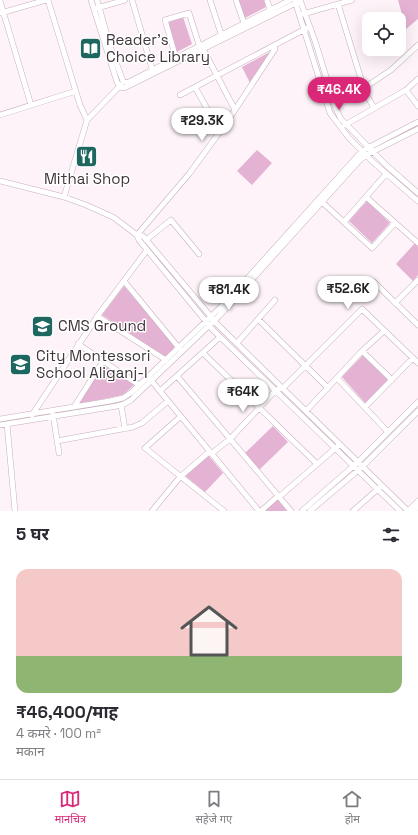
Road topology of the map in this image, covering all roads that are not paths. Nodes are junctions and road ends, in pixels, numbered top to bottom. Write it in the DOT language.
graph roads {
  1 [pos="47,0"];
  2 [pos="91,0"];
  3 [pos="97,0"];
  4 [pos="125,0"];
  5 [pos="132,0"];
  6 [pos="210,0"];
  7 [pos="236,0"];
  8 [pos="267,0"];
  9 [pos="290,0"];
  10 [pos="352,0"];
  11 [pos="298,1"];
  12 [pos="0,2"];
  13 [pos="338,4"];
  14 [pos="97,8"];
  15 [pos="270,10"];
  16 [pos="2,13"];
  17 [pos="303,15"];
  18 [pos="245,26"];
  19 [pos="307,28"];
  20 [pos="222,37"];
  21 [pos="418,45"];
  22 [pos="274,46"];
  23 [pos="201,48"];
  24 [pos="176,58"];
  25 [pos="153,72"];
  26 [pos="217,76"];
  27 [pos="418,78"];
  28 [pos="123,81"];
  29 [pos="120,87"];
  30 [pos="195,87"];
  31 [pos="364,88"];
  32 [pos="406,90"];
  33 [pos="76,91"];
  34 [pos="180,95"];
  35 [pos="31,105"];
  36 [pos="418,106"];
  37 [pos="374,108"];
  38 [pos="235,110"];
  39 [pos="0,115"];
  40 [pos="87,120"];
  41 [pos="418,122"];
  42 [pos="347,124"];
  43 [pos="341,128"];
  44 [pos="418,129"];
  45 [pos="220,132"];
  46 [pos="371,149"];
  47 [pos="362,151"];
  48 [pos="366,155"];
  49 [pos="386,174"];
  50 [pos="0,181"];
  51 [pos="417,190"];
  52 [pos="64,196"];
  53 [pos="366,197"];
  54 [pos="418,201"];
  55 [pos="322,202"];
  56 [pos="344,222"];
  57 [pos="395,223"];
  58 [pos="137,235"];
  59 [pos="146,240"];
  60 [pos="418,243"];
  61 [pos="147,250"];
  62 [pos="198,254"];
  63 [pos="270,256"];
  64 [pos="418,280"];
  65 [pos="124,281"];
  66 [pos="374,282"];
  67 [pos="275,300"];
  68 [pos="395,303"];
  69 [pos="97,316"];
  70 [pos="213,319"];
  71 [pos="258,319"];
  72 [pos="417,321"];
  73 [pos="208,324"];
  74 [pos="384,331"];
  75 [pos="220,337"];
  76 [pos="237,343"];
  77 [pos="78,344"];
  78 [pos="179,348"];
  79 [pos="362,351"];
  80 [pos="203,353"];
  81 [pos="413,358"];
  82 [pos="166,360"];
  83 [pos="103,361"];
  84 [pos="418,363"];
  85 [pos="305,366"];
  86 [pos="177,376"];
  87 [pos="337,378"];
  88 [pos="150,379"];
  89 [pos="392,380"];
  90 [pos="139,385"];
  91 [pos="283,388"];
  92 [pos="328,388"];
  93 [pos="276,390"];
  94 [pos="160,391"];
  95 [pos="168,401"];
  96 [pos="418,402"];
  97 [pos="121,405"];
  98 [pos="74,407"];
  99 [pos="365,407"];
  100 [pos="259,408"];
  101 [pos="418,410"];
  102 [pos="306,411"];
  103 [pos="53,414"];
  104 [pos="33,417"];
  105 [pos="180,417"];
  106 [pos="0,419"];
  107 [pos="7,424"];
  108 [pos="0,425"];
  109 [pos="125,429"];
  110 [pos="388,432"];
  111 [pos="230,439"];
  112 [pos="57,441"];
  113 [pos="340,444"];
  114 [pos="335,448"];
  115 [pos="58,453"];
  116 [pos="210,453"];
  117 [pos="358,462"];
  118 [pos="317,464"];
  119 [pos="353,466"];
  120 [pos="363,466"];
  121 [pos="358,470"];
  122 [pos="180,476"];
  123 [pos="380,487"];
  124 [pos="279,497"];
  125 [pos="418,501"];
  126 [pos="418,508"];
  127 [pos="306,510"];
  128 [pos="15,511"];
  129 [pos="152,511"];
  130 [pos="224,511"];
  131 [pos="260,511"];
  132 [pos="291,511"];
  133 [pos="353,511"];
  134 [pos="400,511"];
  135 [pos="408,511"];
  136 [pos="414,511"];
  1 -- 16 [label="street"];
  1 -- 33 [label="street"];
  2 -- 14 [label="street"];
  3 -- 14 [label="street"];
  4 -- 14 [label="street"];
  5 -- 25 [label="street"];
  6 -- 20 [label="street"];
  7 -- 18 [label="street"];
  8 -- 15 [label="street"];
  9 -- 15 [label="street"];
  10 -- 13 [label="street"];
  11 -- 17 [label="street"];
  11 -- 18 [label="street"];
  12 -- 16 [label="street"];
  13 -- 17 [label="street"];
  13 -- 31 [label="street"];
  14 -- 28 [label="street"];
  14 -- 29 [label="street"];
  15 -- 18 [label="street"];
  16 -- 35 [label="street"];
  17 -- 19 [label="street"];
  18 -- 20 [label="street"];
  19 -- 22 [label="street"];
  19 -- 42 [label="street"];
  19 -- 43 [label="street"];
  20 -- 23 [label="street"];
  21 -- 31 [label="street"];
  22 -- 26 [label="street"];
  22 -- 38 [label="street"];
  23 -- 24 [label="street"];
  23 -- 24 [label="street"];
  23 -- 25 [label="street"];
  23 -- 26 [label="street"];
  24 -- 25 [label="street"];
  25 -- 28 [label="street"];
  25 -- 29 [label="street"];
  26 -- 30 [label="street"];
  26 -- 38 [label="street"];
  27 -- 32 [label="street"];
  28 -- 29 [label="street"];
  29 -- 40 [label="street"];
  30 -- 34 [label="street"];
  30 -- 45 [label="street"];
  31 -- 37 [label="street"];
  32 -- 36 [label="street"];
  32 -- 37 [label="street"];
  33 -- 35 [label="street"];
  33 -- 40 [label="street"];
  35 -- 39 [label="street"];
  37 -- 42 [label="street"];
  38 -- 45 [label="street"];
  40 -- 52 [label="street"];
  41 -- 46 [label="street"];
  42 -- 43 [label="street"];
  42 -- 46 [label="street"];
  43 -- 47 [label="street"];
  44 -- 46 [label="street"];
  45 -- 58 [label="street"];
  46 -- 47 [label="street"];
  46 -- 48 [label="street"];
  46 -- 51 [label="street"];
  47 -- 48 [label="street"];
  47 -- 63 [label="street"];
  48 -- 49 [label="street"];
  48 -- 55 [label="street"];
  49 -- 53 [label="street"];
  49 -- 54 [label="street"];
  50 -- 52 [label="street"];
  52 -- 58 [label="street"];
  53 -- 56 [label="street"];
  53 -- 57 [label="street"];
  55 -- 56 [label="street"];
  55 -- 63 [label="street"];
  56 -- 57 [label="street"];
  57 -- 60 [label="street"];
  58 -- 59 [label="street"];
  58 -- 61 [label="street"];
  59 -- 62 [label="street"];
  59 -- 70 [label="street"];
  61 -- 65 [label="street"];
  61 -- 73 [label="street"];
  63 -- 70 [label="street"];
  64 -- 68 [label="street"];
  65 -- 69 [label="street"];
  65 -- 78 [label="street"];
  66 -- 68 [label="street"];
  67 -- 71 [label="street"];
  68 -- 72 [label="street"];
  69 -- 77 [label="street"];
  69 -- 82 [label="street"];
  70 -- 73 [label="street"];
  70 -- 76 [label="street"];
  71 -- 76 [label="street"];
  71 -- 85 [label="street"];
  73 -- 75 [label="street"];
  73 -- 78 [label="street"];
  73 -- 88 [label="street"];
  74 -- 79 [label="street"];
  74 -- 81 [label="street"];
  74 -- 85 [label="street"];
  75 -- 80 [label="street"];
  75 -- 93 [label="street"];
  76 -- 91 [label="street"];
  77 -- 83 [label="street"];
  77 -- 104 [label="street"];
  78 -- 82 [label="street"];
  79 -- 87 [label="street"];
  79 -- 89 [label="street"];
  80 -- 86 [label="street"];
  80 -- 100 [label="street"];
  81 -- 84 [label="street"];
  81 -- 89 [label="street"];
  82 -- 88 [label="street"];
  83 -- 90 [label="street"];
  83 -- 98 [label="street"];
  85 -- 91 [label="street"];
  85 -- 92 [label="street"];
  86 -- 94 [label="street"];
  86 -- 111 [label="street"];
  87 -- 92 [label="street"];
  87 -- 99 [label="street"];
  88 -- 90 [label="street"];
  88 -- 94 [label="street"];
  88 -- 97 [label="street"];
  89 -- 99 [label="street"];
  90 -- 98 [label="street"];
  91 -- 93 [label="street"];
  91 -- 102 [label="street"];
  92 -- 102 [label="street"];
  93 -- 100 [label="street"];
  93 -- 114 [label="street"];
  94 -- 95 [label="street"];
  95 -- 105 [label="street"];
  95 -- 109 [label="street"];
  96 -- 110 [label="street"];
  97 -- 103 [label="street"];
  97 -- 109 [label="street"];
  98 -- 103 [label="street"];
  99 -- 110 [label="street"];
  100 -- 111 [label="street"];
  100 -- 118 [label="street"];
  101 -- 120 [label="street"];
  102 -- 113 [label="street"];
  103 -- 104 [label="street"];
  103 -- 112 [label="street"];
  104 -- 106 [label="street"];
  104 -- 107 [label="street"];
  105 -- 116 [label="street"];
  105 -- 122 [label="street"];
  107 -- 108 [label="street"];
  107 -- 128 [label="street"];
  109 -- 112 [label="street"];
  110 -- 117 [label="street"];
  111 -- 116 [label="street"];
  111 -- 124 [label="street"];
  112 -- 115 [label="street"];
  113 -- 114 [label="street"];
  113 -- 117 [label="street"];
  114 -- 118 [label="street"];
  114 -- 119 [label="street"];
  116 -- 122 [label="street"];
  116 -- 131 [label="street"];
  117 -- 119 [label="street"];
  117 -- 120 [label="street"];
  118 -- 124 [label="street"];
  119 -- 121 [label="street"];
  119 -- 127 [label="street"];
  120 -- 121 [label="street"];
  120 -- 123 [label="street"];
  121 -- 123 [label="street"];
  121 -- 127 [label="street"];
  122 -- 129 [label="street"];
  122 -- 130 [label="street"];
  123 -- 133 [label="street"];
  123 -- 134 [label="street"];
  123 -- 135 [label="street"];
  124 -- 131 [label="street"];
  124 -- 132 [label="street"];
  125 -- 135 [label="street"];
  126 -- 136 [label="street"];
}
